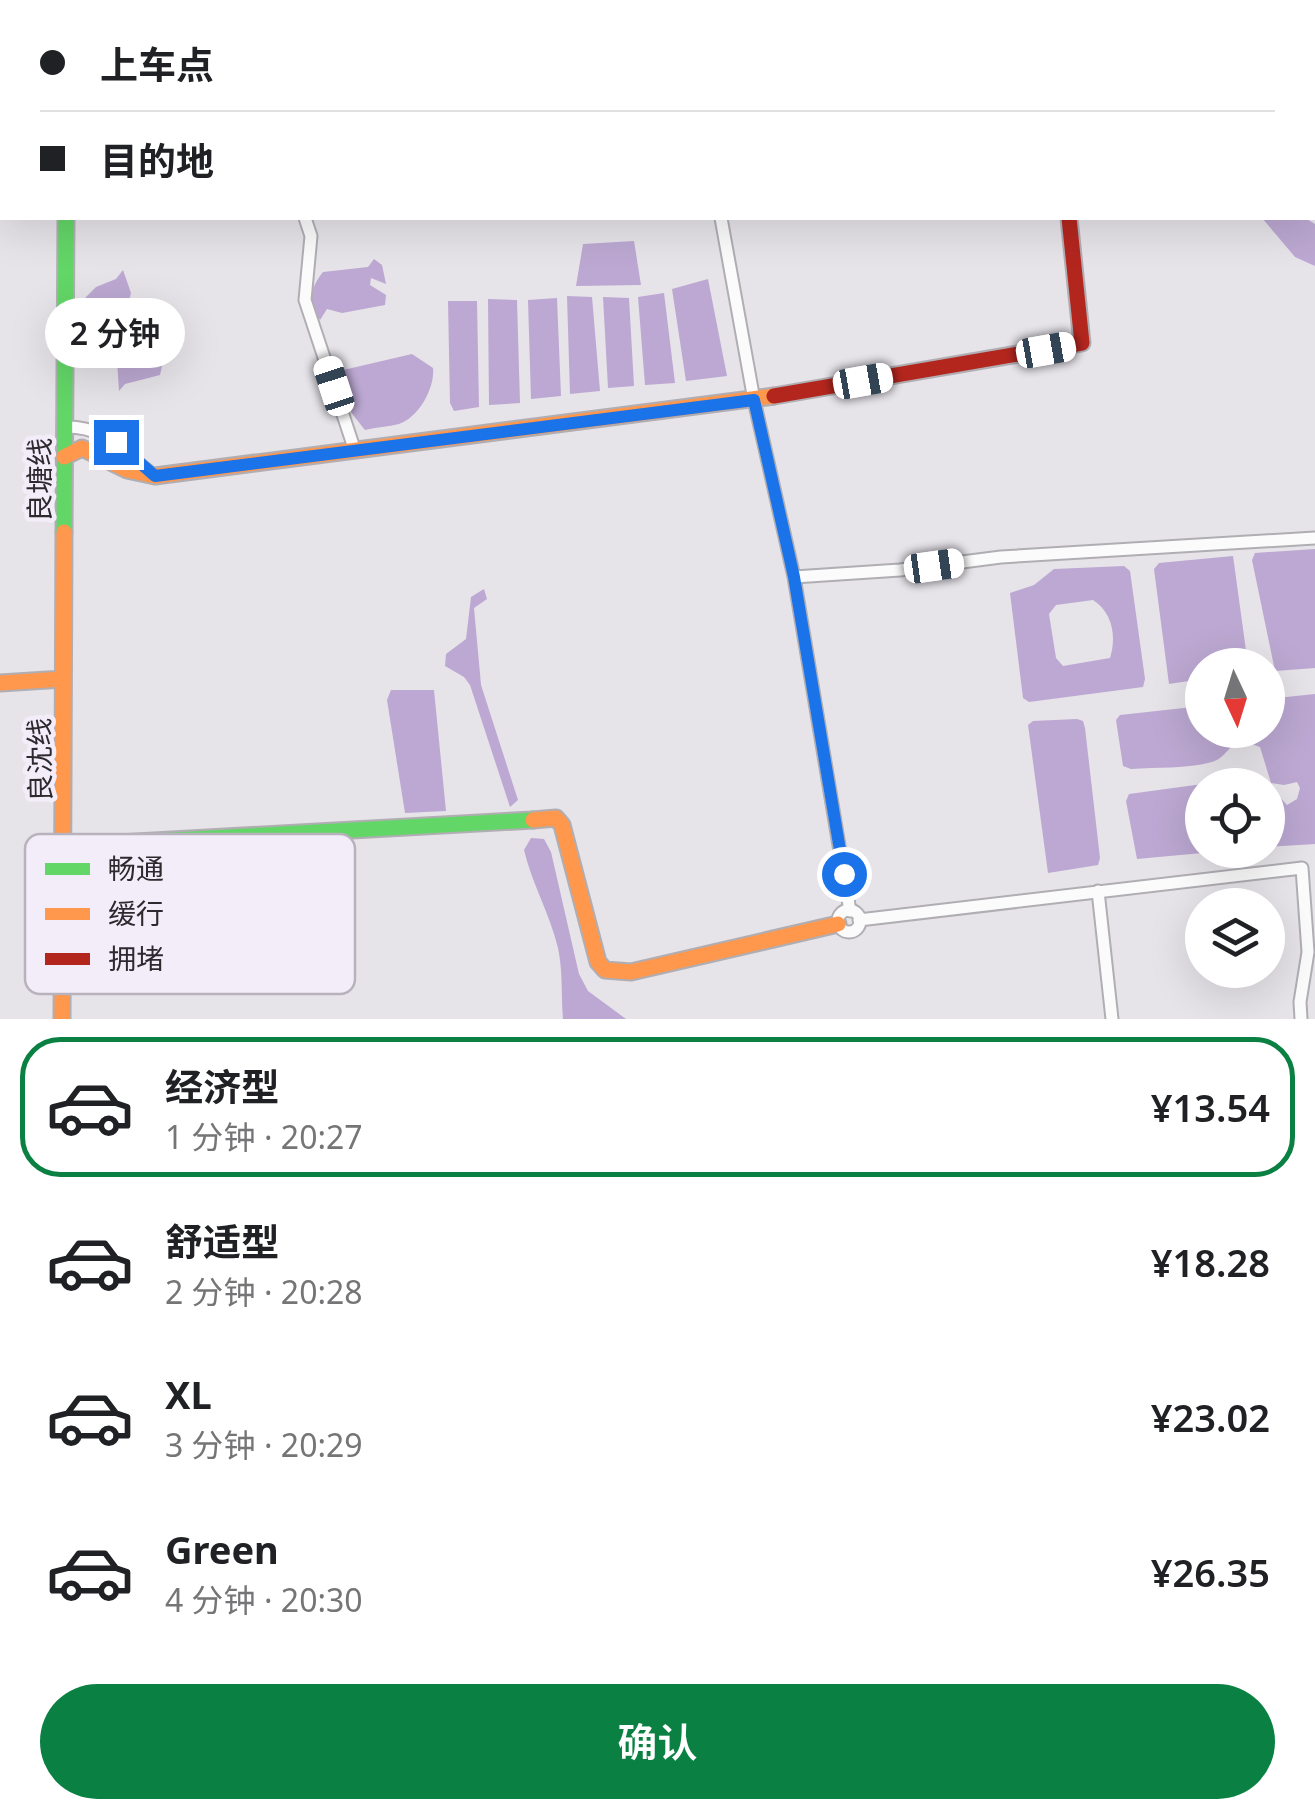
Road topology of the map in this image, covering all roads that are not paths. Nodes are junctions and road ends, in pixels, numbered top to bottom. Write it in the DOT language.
graph roads {
  1 [pos="66,220"];
  2 [pos="306,220"];
  3 [pos="720,220"];
  4 [pos="1068,220"];
  5 [pos="754,400"];
  6 [pos="64,427"];
  7 [pos="356,451"];
  8 [pos="64,457"];
  9 [pos="155,476"];
  10 [pos="1315,538"];
  11 [pos="794,577"];
  12 [pos="63,679"];
  13 [pos="0,683"];
  14 [pos="65,834"];
  15 [pos="299,834"];
  16 [pos="1098,891"];
  17 [pos="854,915"];
  18 [pos="838,924"];
  19 [pos="62,994"];
  20 [pos="62,1019"];
  21 [pos="1112,1019"];
  22 [pos="1301,1019"];
  1 -- 6 [label="street, 良塘线"];
  2 -- 7 [label="street"];
  3 -- 5 [label="street"];
  4 -- 5 [label="street"];
  5 -- 7 [label="street"];
  5 -- 11 [label="street"];
  6 -- 8 [label="street, 良塘线"];
  6 -- 9 [label="street"];
  7 -- 9 [label="street"];
  8 -- 9 [label="street"];
  8 -- 12 [label="street, 良塘线"];
  10 -- 11 [label="street"];
  11 -- 17 [label="street"];
  12 -- 13 [label="street"];
  12 -- 14 [label="street, 良沈线"];
  15 -- 18 [label="street"];
  16 -- 17 [label="street"];
  16 -- 21 [label="street"];
  16 -- 22 [label="street"];
  17 -- 18 [label="street"];
  17 -- 18 [label="street"];
  19 -- 20 [label="street, 良沈线"];
}
